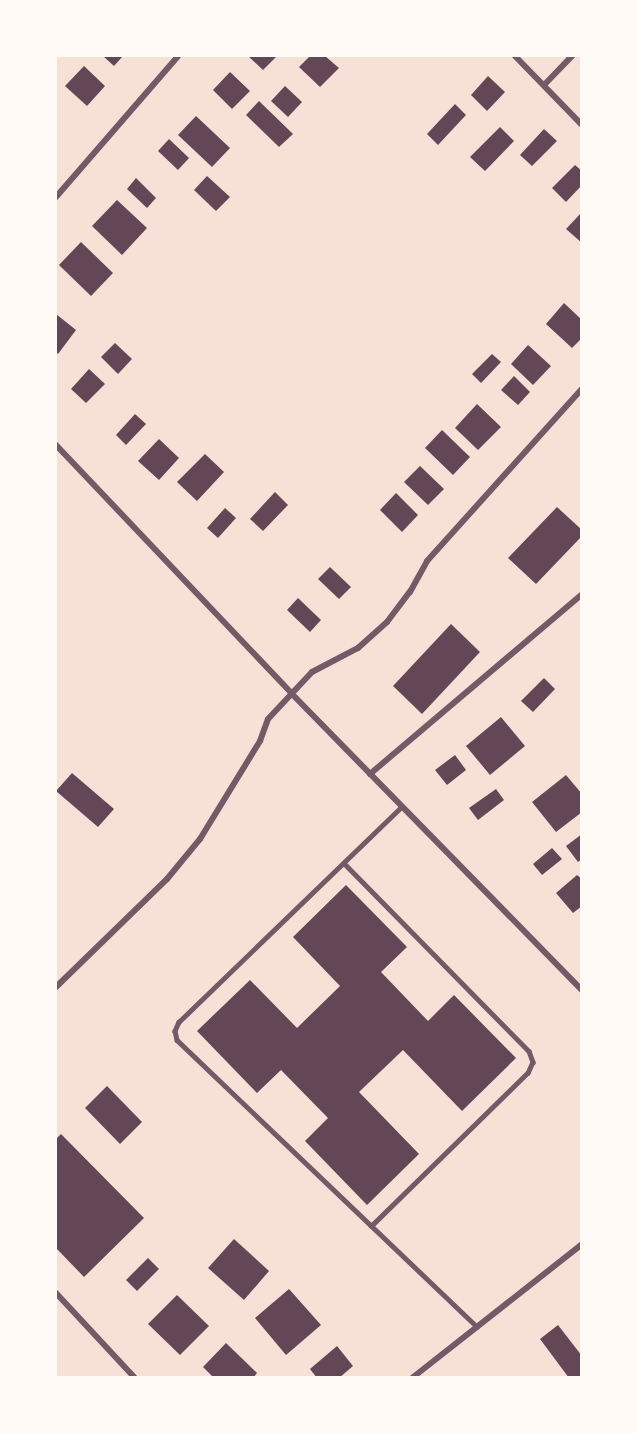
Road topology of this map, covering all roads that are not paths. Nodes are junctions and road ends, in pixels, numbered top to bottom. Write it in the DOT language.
graph roads {
  1 [pos="178,56"];
  2 [pos="515,56"];
  3 [pos="572,56"];
  4 [pos="545,84"];
  5 [pos="582,125"];
  6 [pos="56,197"];
  7 [pos="582,389"];
  8 [pos="56,445"];
  9 [pos="582,594"];
  10 [pos="292,694"];
  11 [pos="370,774"];
  12 [pos="402,807"];
  13 [pos="344,863"];
  14 [pos="56,987"];
  15 [pos="582,990"];
  16 [pos="372,1226"];
  17 [pos="582,1244"];
  18 [pos="56,1293"];
  19 [pos="477,1327"];
  20 [pos="135,1377"];
  21 [pos="412,1377"];
  1 -- 6 [label="street"];
  2 -- 4 [label="street"];
  3 -- 4 [label="street"];
  4 -- 5 [label="street"];
  7 -- 10 [label="street"];
  8 -- 10 [label="street"];
  9 -- 11 [label="street"];
  10 -- 11 [label="street"];
  10 -- 14 [label="street"];
  11 -- 12 [label="street"];
  12 -- 13 [label="lane"];
  12 -- 15 [label="street"];
  13 -- 16 [label="lane"];
  13 -- 16 [label="lane"];
  16 -- 19 [label="lane"];
  17 -- 19 [label="street"];
  18 -- 20 [label="street"];
  19 -- 21 [label="street"];
}
